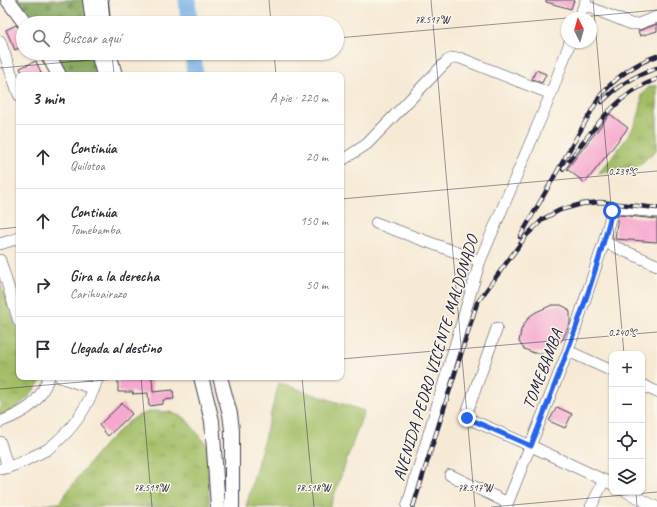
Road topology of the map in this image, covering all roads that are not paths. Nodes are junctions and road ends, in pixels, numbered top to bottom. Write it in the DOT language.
graph roads {
  1 [pos="8,0"];
  2 [pos="90,0"];
  3 [pos="101,0"];
  4 [pos="585,2"];
  5 [pos="581,12"];
  6 [pos="20,16"];
  7 [pos="92,16"];
  8 [pos="102,16"];
  9 [pos="657,17"];
  10 [pos="1,47"];
  11 [pos="568,48"];
  12 [pos="51,60"];
  13 [pos="100,60"];
  14 [pos="111,60"];
  15 [pos="57,72"];
  16 [pos="103,72"];
  17 [pos="114,72"];
  18 [pos="16,87"];
  19 [pos="551,94"];
  20 [pos="344,159"];
  21 [pos="657,212"];
  22 [pos="376,223"];
  23 [pos="16,239"];
  24 [pos="604,242"];
  25 [pos="0,244"];
  26 [pos="0,260"];
  27 [pos="480,261"];
  28 [pos="657,265"];
  29 [pos="16,312"];
  30 [pos="497,328"];
  31 [pos="568,351"];
  32 [pos="609,370"];
  33 [pos="48,380"];
  34 [pos="68,380"];
  35 [pos="97,380"];
  36 [pos="202,380"];
  37 [pos="221,380"];
  38 [pos="645,386"];
  39 [pos="94,389"];
  40 [pos="657,392"];
  41 [pos="0,422"];
  42 [pos="0,442"];
  43 [pos="531,446"];
  44 [pos="4,468"];
  45 [pos="450,475"];
  46 [pos="608,482"];
  47 [pos="633,495"];
  48 [pos="507,505"];
  49 [pos="218,507"];
  50 [pos="232,507"];
  51 [pos="407,507"];
  52 [pos="591,507"];
  53 [pos="656,507"];
  1 -- 6 [label="main road"];
  2 -- 7 [label="main road"];
  3 -- 8 [label="main road"];
  4 -- 5 [label="street"];
  4 -- 9 [label="street"];
  10 -- 18 [label="street"];
  11 -- 19 [label="street, AVENIDA PEDRO VICENTE MALDONADO"];
  12 -- 15 [label="main road"];
  13 -- 16 [label="main road"];
  14 -- 17 [label="main road"];
  19 -- 20 [label="street"];
  19 -- 27 [label="street, AVENIDA PEDRO VICENTE MALDONADO"];
  21 -- 24 [label="street, TOMEBAMBA"];
  22 -- 27 [label="street"];
  23 -- 25 [label="street"];
  24 -- 28 [label="street"];
  24 -- 31 [label="street, TOMEBAMBA"];
  26 -- 29 [label="street"];
  27 -- 51 [label="street, AVENIDA PEDRO VICENTE MALDONADO"];
  30 -- 43 [label="street"];
  31 -- 32 [label="street"];
  31 -- 43 [label="street, TOMEBAMBA"];
  33 -- 41 [label="street"];
  34 -- 39 [label="street"];
  35 -- 39 [label="street"];
  36 -- 49 [label="main road"];
  37 -- 50 [label="main road"];
  38 -- 40 [label="street"];
  39 -- 44 [label="street"];
  42 -- 44 [label="street"];
  43 -- 46 [label="street"];
  43 -- 48 [label="street, TOMEBAMBA"];
  45 -- 48 [label="street"];
  46 -- 52 [label="street"];
  47 -- 53 [label="street"];
}
